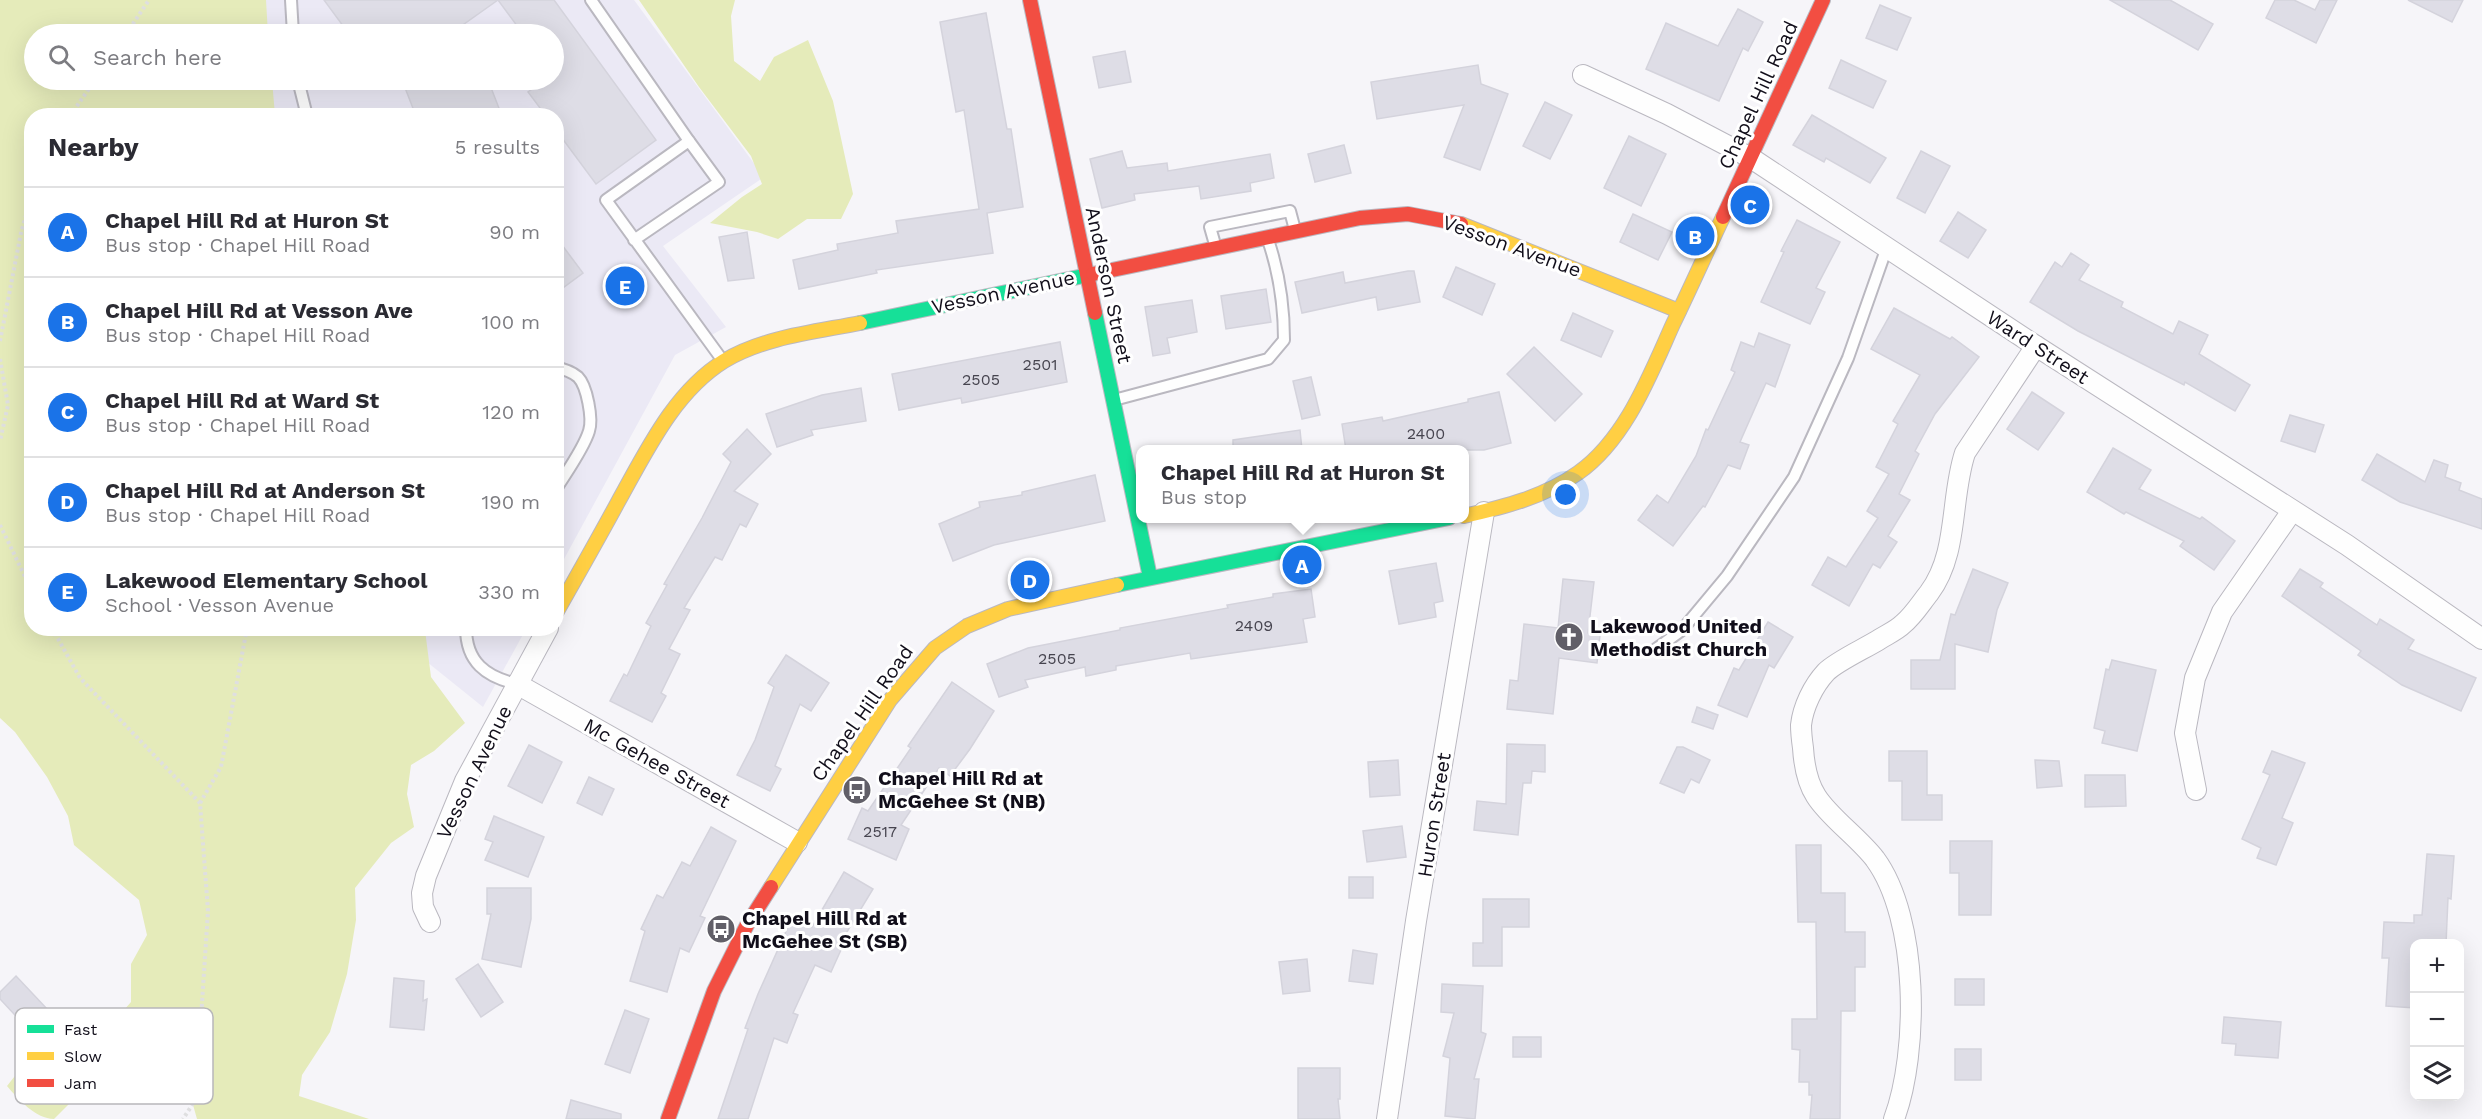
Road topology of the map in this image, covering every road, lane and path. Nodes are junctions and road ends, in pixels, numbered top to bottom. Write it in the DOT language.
graph roads {
  1 [pos="149,0"];
  2 [pos="291,0"];
  3 [pos="591,0"];
  4 [pos="1030,0"];
  5 [pos="1823,0"];
  6 [pos="133,24"];
  7 [pos="292,24"];
  8 [pos="1583,75"];
  9 [pos="88,90"];
  10 [pos="300,90"];
  11 [pos="76,108"];
  12 [pos="305,108"];
  13 [pos="688,141"];
  14 [pos="1751,159"];
  15 [pos="24,222"];
  16 [pos="1296,232"];
  17 [pos="1268,238"];
  18 [pos="634,240"];
  19 [pos="1887,247"];
  20 [pos="1216,248"];
  21 [pos="1086,275"];
  22 [pos="1679,311"];
  23 [pos="0,341"];
  24 [pos="2036,346"];
  25 [pos="0,359"];
  26 [pos="723,362"];
  27 [pos="564,371"];
  28 [pos="1113,400"];
  29 [pos="0,441"];
  30 [pos="564,475"];
  31 [pos="1136,510"];
  32 [pos="2292,511"];
  33 [pos="1484,512"];
  34 [pos="1469,515"];
  35 [pos="1139,523"];
  36 [pos="1428,523"];
  37 [pos="0,525"];
  38 [pos="24,574"];
  39 [pos="1150,577"];
  40 [pos="564,599"];
  41 [pos="2482,618"];
  42 [pos="2464,628"];
  43 [pos="56,636"];
  44 [pos="246,636"];
  45 [pos="466,636"];
  46 [pos="544,636"];
  47 [pos="2482,639"];
  48 [pos="1656,649"];
  49 [pos="517,684"];
  50 [pos="2196,790"];
  51 [pos="200,803"];
  52 [pos="797,842"];
  53 [pos="430,922"];
  54 [pos="202,1008"];
  55 [pos="193,1104"];
  56 [pos="183,1119"];
  57 [pos="668,1119"];
  58 [pos="1387,1119"];
  59 [pos="1894,1119"];
  1 -- 6 [label="path"];
  2 -- 7 [label="lane"];
  3 -- 13 [label="lane"];
  4 -- 21 [label="street, Anderson Street"];
  5 -- 14 [label="street, Chapel Hill Road"];
  8 -- 14 [label="street, Ward Street"];
  9 -- 11 [label="path"];
  10 -- 12 [label="lane"];
  13 -- 18 [label="lane"];
  13 -- 18 [label="lane"];
  14 -- 19 [label="street, Ward Street"];
  14 -- 22 [label="street, Chapel Hill Road"];
  15 -- 23 [label="path"];
  16 -- 17 [label="street, Vesson Avenue"];
  16 -- 20 [label="lane"];
  16 -- 22 [label="street, Vesson Avenue"];
  17 -- 20 [label="street, Vesson Avenue"];
  17 -- 28 [label="lane"];
  18 -- 26 [label="lane"];
  19 -- 24 [label="street, Ward Street"];
  19 -- 48 [label="lane"];
  20 -- 21 [label="street, Vesson Avenue"];
  21 -- 26 [label="street, Vesson Avenue"];
  21 -- 28 [label="street, Anderson Street"];
  22 -- 33 [label="street, Chapel Hill Road"];
  24 -- 32 [label="street, Ward Street"];
  24 -- 59 [label="street"];
  25 -- 29 [label="path"];
  26 -- 40 [label="street, Vesson Avenue"];
  27 -- 30 [label="lane"];
  28 -- 31 [label="street, Anderson Street"];
  32 -- 42 [label="street, Ward Street"];
  32 -- 50 [label="street"];
  33 -- 34 [label="street, Chapel Hill Road"];
  33 -- 58 [label="street, Huron Street"];
  35 -- 39 [label="street, Anderson Street"];
  36 -- 39 [label="street, Chapel Hill Road"];
  37 -- 38 [label="path"];
  39 -- 52 [label="street, Chapel Hill Road"];
  41 -- 42 [label="street"];
  42 -- 47 [label="street, Ward Street"];
  43 -- 51 [label="path"];
  44 -- 51 [label="path"];
  45 -- 49 [label="lane"];
  46 -- 49 [label="street, Vesson Avenue"];
  49 -- 52 [label="street, Mc Gehee Street"];
  49 -- 53 [label="street, Vesson Avenue"];
  51 -- 54 [label="path"];
  52 -- 57 [label="street, Chapel Hill Road"];
  55 -- 56 [label="path"];
}
